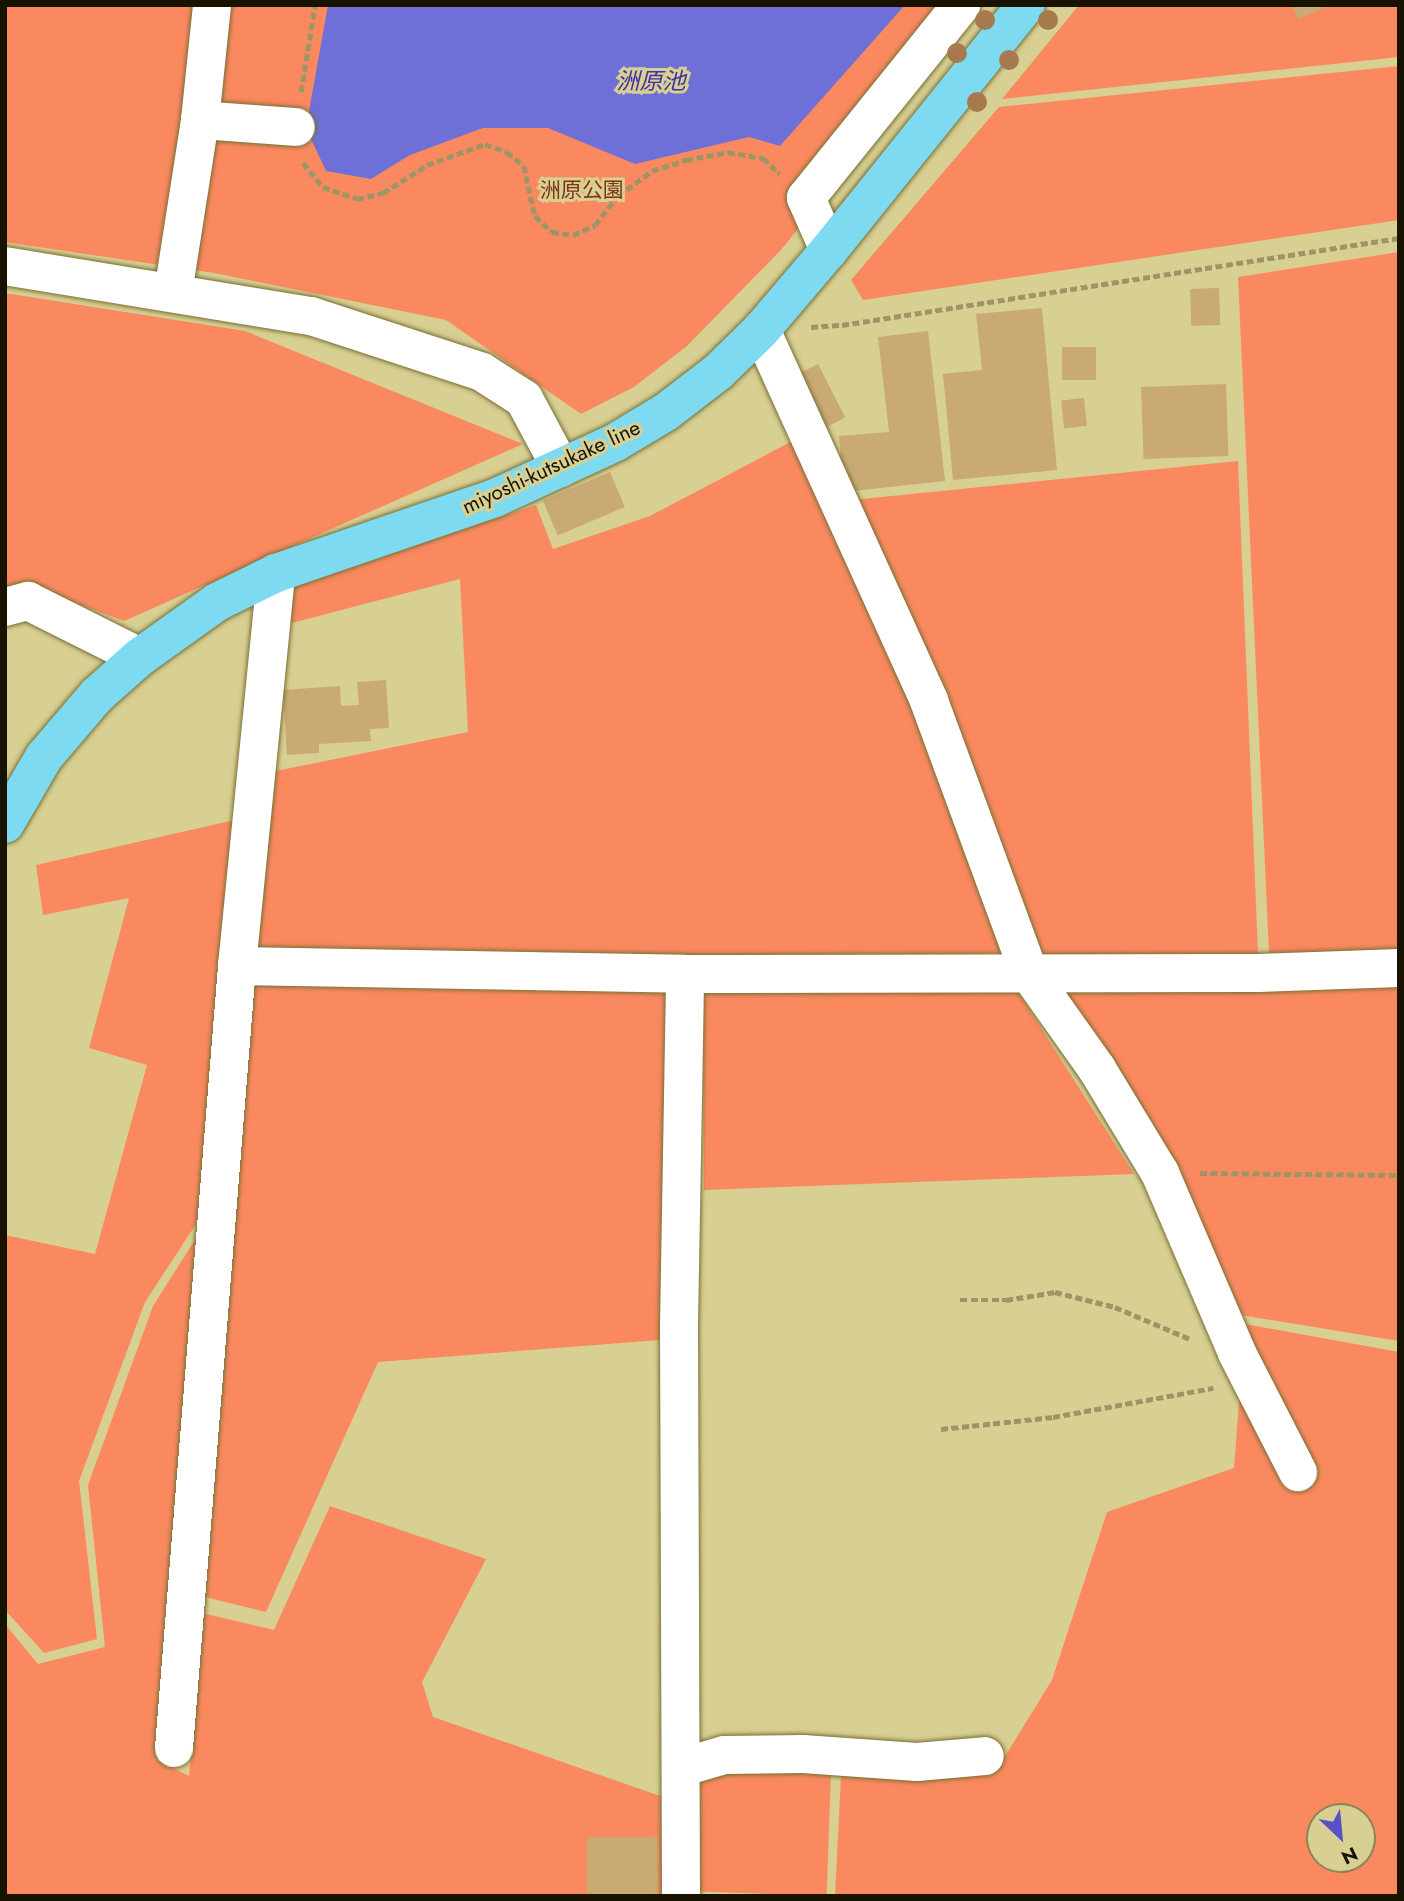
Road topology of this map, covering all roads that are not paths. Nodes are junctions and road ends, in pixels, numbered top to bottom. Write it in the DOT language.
graph roads {
  1 [pos="212,5"];
  2 [pos="961,5"];
  3 [pos="1026,5"];
  4 [pos="200,120"];
  5 [pos="296,127"];
  6 [pos="829,250"];
  7 [pos="5,266"];
  8 [pos="173,293"];
  9 [pos="761,330"];
  10 [pos="561,468"];
  11 [pos="276,573"];
  12 [pos="5,607"];
  13 [pos="139,657"];
  14 [pos="5,824"];
  15 [pos="237,966"];
  16 [pos="1399,968"];
  17 [pos="1029,973"];
  18 [pos="685,974"];
  19 [pos="1298,1472"];
  20 [pos="174,1748"];
  21 [pos="985,1756"];
  22 [pos="683,1767"];
  23 [pos="681,1896"];
  1 -- 4 [label="street"];
  2 -- 6 [label="street"];
  3 -- 6 [label="main road, miyoshi-kutsukake line"];
  4 -- 5 [label="street"];
  4 -- 8 [label="street"];
  6 -- 9 [label="main road, miyoshi-kutsukake line"];
  7 -- 8 [label="street"];
  8 -- 10 [label="street"];
  9 -- 10 [label="main road, miyoshi-kutsukake line"];
  9 -- 17 [label="street"];
  10 -- 11 [label="main road, miyoshi-kutsukake line"];
  11 -- 13 [label="main road, miyoshi-kutsukake line"];
  11 -- 15 [label="street"];
  12 -- 13 [label="street"];
  13 -- 14 [label="main road, miyoshi-kutsukake line"];
  15 -- 18 [label="street"];
  15 -- 20 [label="street"];
  16 -- 17 [label="street"];
  17 -- 18 [label="street"];
  17 -- 19 [label="street"];
  18 -- 22 [label="street"];
  21 -- 22 [label="street"];
  22 -- 23 [label="street"];
}
